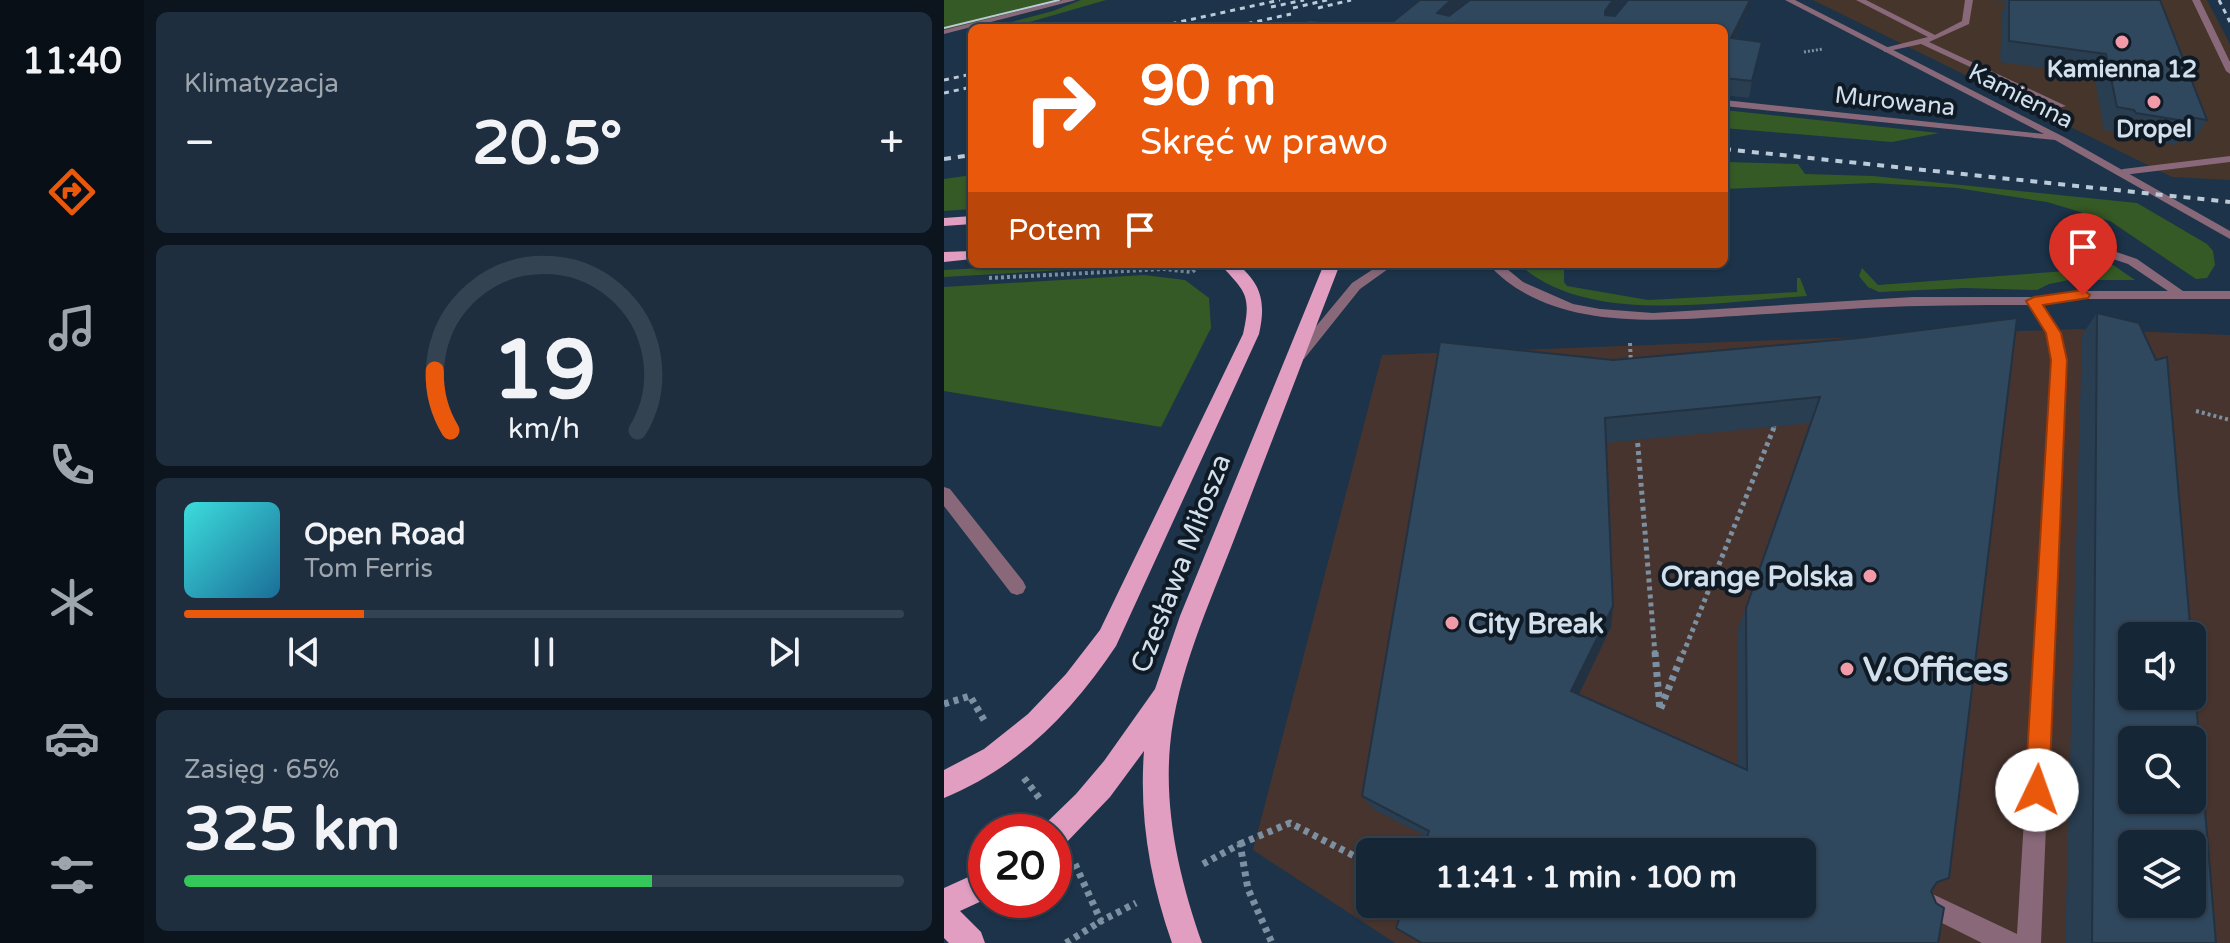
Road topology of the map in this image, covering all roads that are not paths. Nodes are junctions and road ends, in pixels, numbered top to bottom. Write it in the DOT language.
graph roads {
  1 [pos="1072,0"];
  2 [pos="1789,0"];
  3 [pos="1860,0"];
  4 [pos="1969,0"];
  5 [pos="2196,0"];
  6 [pos="976,24"];
  7 [pos="968,26"];
  8 [pos="944,32"];
  9 [pos="1935,38"];
  10 [pos="1921,41"];
  11 [pos="1887,50"];
  12 [pos="2230,71"];
  13 [pos="1728,103"];
  14 [pos="2061,106"];
  15 [pos="2061,139"];
  16 [pos="2230,159"];
  17 [pos="2123,172"];
  18 [pos="968,220"];
  19 [pos="944,222"];
  20 [pos="2230,236"];
  21 [pos="2099,250"];
  22 [pos="968,255"];
  23 [pos="944,257"];
  24 [pos="1233,268"];
  25 [pos="1330,268"];
  26 [pos="1383,268"];
  27 [pos="1499,268"];
  28 [pos="2180,295"];
  29 [pos="2230,295"];
  30 [pos="2034,301"];
  31 [pos="1293,364"];
  32 [pos="944,494"];
  33 [pos="1017,587"];
  34 [pos="1167,691"];
  35 [pos="944,784"];
  36 [pos="1072,818"];
  37 [pos="968,892"];
  38 [pos="1924,902"];
  39 [pos="944,903"];
  40 [pos="944,916"];
  41 [pos="970,943"];
  42 [pos="1187,943"];
  43 [pos="2009,943"];
  44 [pos="2029,943"];
  1 -- 6 [label="street"];
  2 -- 11 [label="street, Kamienna"];
  3 -- 9 [label="street"];
  4 -- 9 [label="street"];
  5 -- 12 [label="street"];
  7 -- 8 [label="street"];
  9 -- 10 [label="street"];
  10 -- 11 [label="street"];
  10 -- 14 [label="street"];
  11 -- 15 [label="street, Kamienna"];
  13 -- 15 [label="street, Murowana"];
  15 -- 17 [label="street, Kamienna"];
  16 -- 17 [label="street"];
  17 -- 20 [label="street, Kamienna"];
  18 -- 19 [label="main road"];
  21 -- 28 [label="street"];
  22 -- 23 [label="main road"];
  24 -- 35 [label="main road, Czesława Miłosza"];
  25 -- 31 [label="main road, Czesława Miłosza"];
  26 -- 31 [label="street"];
  27 -- 30 [label="street"];
  28 -- 29 [label="street"];
  28 -- 30 [label="street"];
  30 -- 44 [label="street"];
  31 -- 34 [label="main road, Czesława Miłosza"];
  32 -- 33 [label="street"];
  34 -- 36 [label="main road"];
  34 -- 42 [label="main road, Czesława Miłosza"];
  37 -- 39 [label="main road"];
  38 -- 43 [label="street"];
  40 -- 41 [label="main road"];
}
